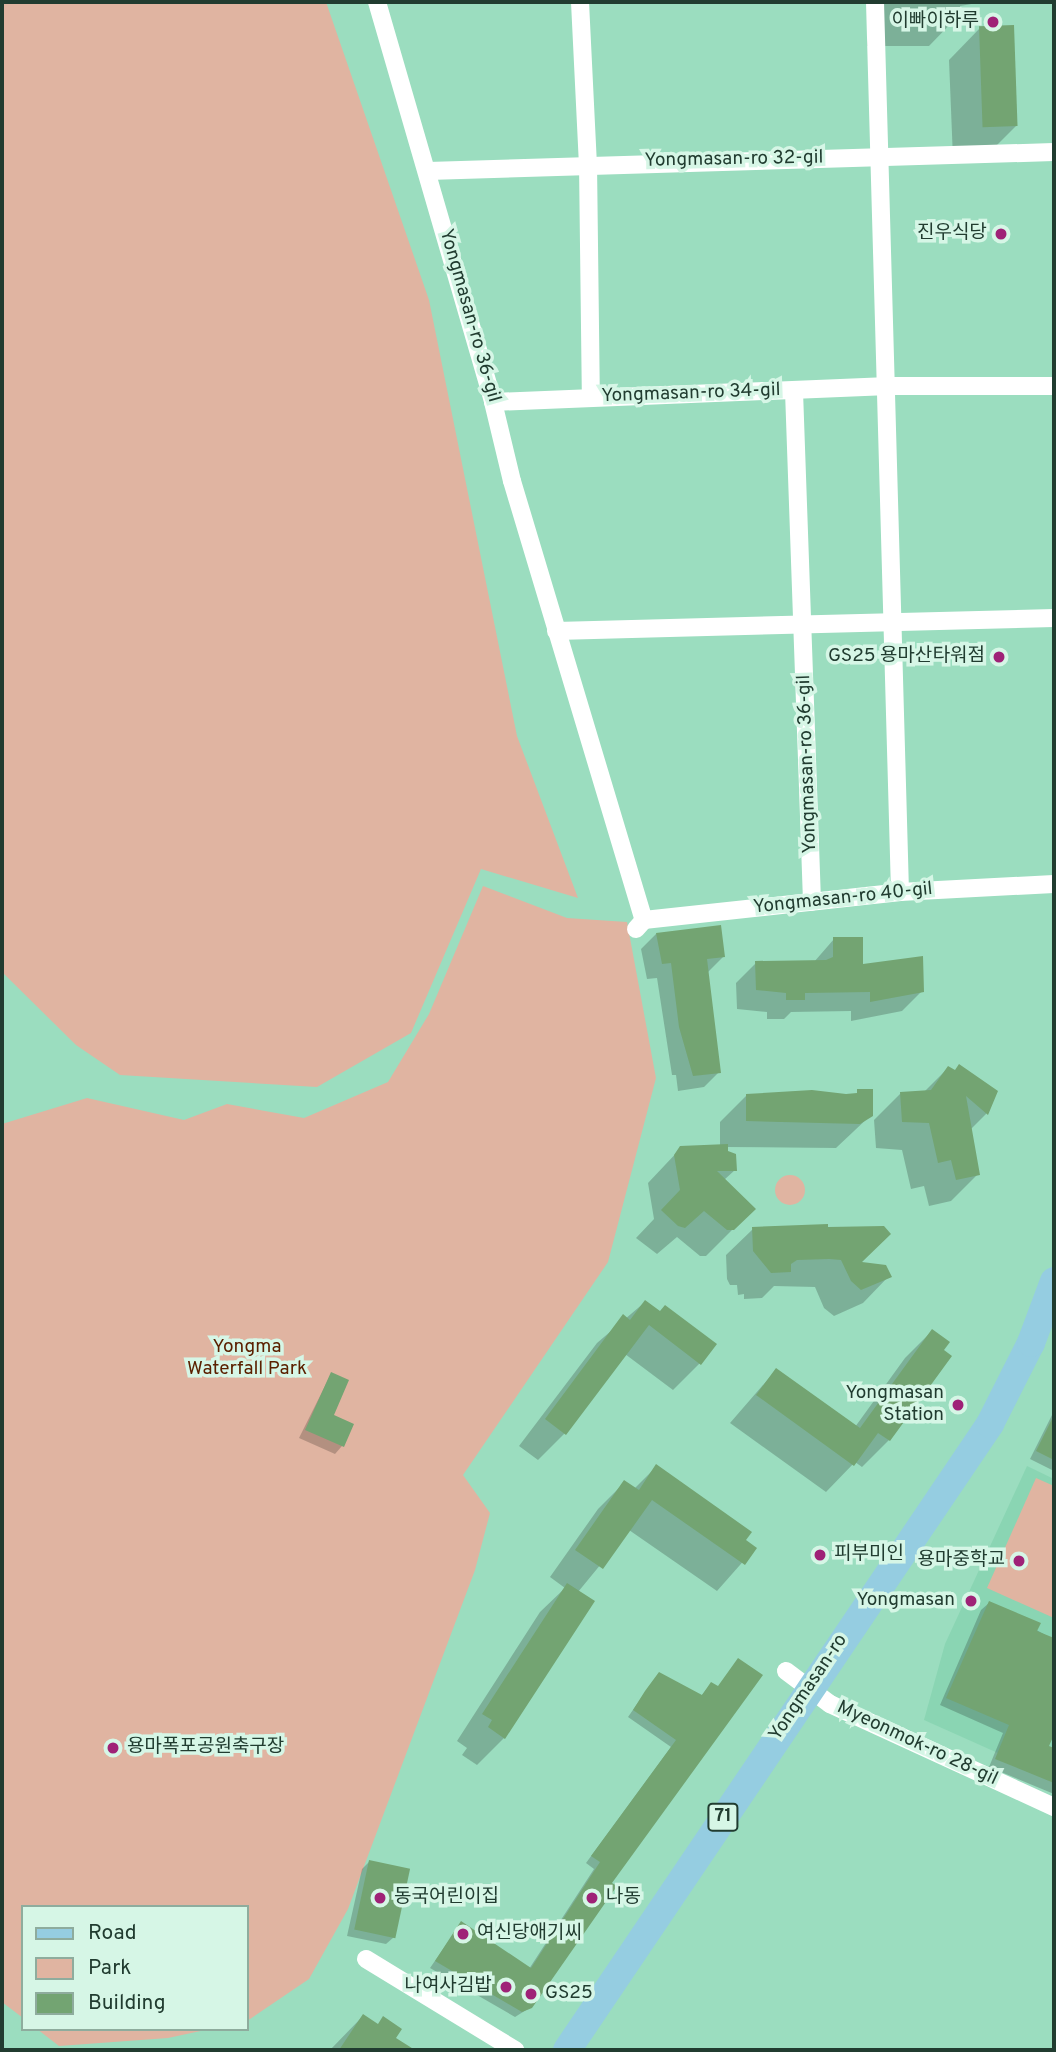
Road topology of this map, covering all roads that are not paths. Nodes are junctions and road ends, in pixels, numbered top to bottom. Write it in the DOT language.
graph roads {
  1 [pos="377,2"];
  2 [pos="580,2"];
  3 [pos="875,2"];
  4 [pos="1054,152"];
  5 [pos="881,157"];
  6 [pos="588,163"];
  7 [pos="428,171"];
  8 [pos="889,386"];
  9 [pos="1054,386"];
  10 [pos="794,391"];
  11 [pos="591,396"];
  12 [pos="494,402"];
  13 [pos="1054,618"];
  14 [pos="893,624"];
  15 [pos="803,625"];
  16 [pos="556,631"];
  17 [pos="1054,884"];
  18 [pos="900,892"];
  19 [pos="812,902"];
  20 [pos="640,925"];
  21 [pos="1054,1281"];
  22 [pos="786,1671"];
  23 [pos="1054,1807"];
  24 [pos="366,1959"];
  25 [pos="570,2047"];
  26 [pos="515,2050"];
  1 -- 7 [label="street, Yongmasan-ro 36-gil"];
  2 -- 6 [label="street"];
  3 -- 5 [label="street"];
  4 -- 5 [label="street, Yongmasan-ro 32-gil"];
  5 -- 6 [label="street, Yongmasan-ro 32-gil"];
  5 -- 8 [label="street"];
  6 -- 7 [label="street, Yongmasan-ro 32-gil"];
  6 -- 11 [label="street"];
  7 -- 12 [label="street, Yongmasan-ro 36-gil"];
  8 -- 9 [label="street, Yongmasan-ro 34-gil"];
  8 -- 10 [label="street, Yongmasan-ro 34-gil"];
  8 -- 14 [label="street"];
  10 -- 11 [label="street, Yongmasan-ro 34-gil"];
  10 -- 15 [label="street, Yongmasan-ro 36-gil"];
  11 -- 12 [label="street, Yongmasan-ro 34-gil"];
  12 -- 16 [label="street, Yongmasan-ro 36-gil"];
  13 -- 14 [label="street"];
  14 -- 15 [label="street"];
  14 -- 18 [label="street"];
  15 -- 16 [label="street"];
  15 -- 19 [label="street, Yongmasan-ro 36-gil"];
  16 -- 20 [label="street, Yongmasan-ro 36-gil"];
  17 -- 18 [label="street, Yongmasan-ro 40-gil"];
  18 -- 19 [label="street, Yongmasan-ro 40-gil"];
  19 -- 20 [label="street, Yongmasan-ro 40-gil"];
  21 -- 25 [label="main road, Yongmasan-ro / 71"];
  22 -- 23 [label="street, Myeonmok-ro 28-gil"];
  24 -- 26 [label="street"];
}
